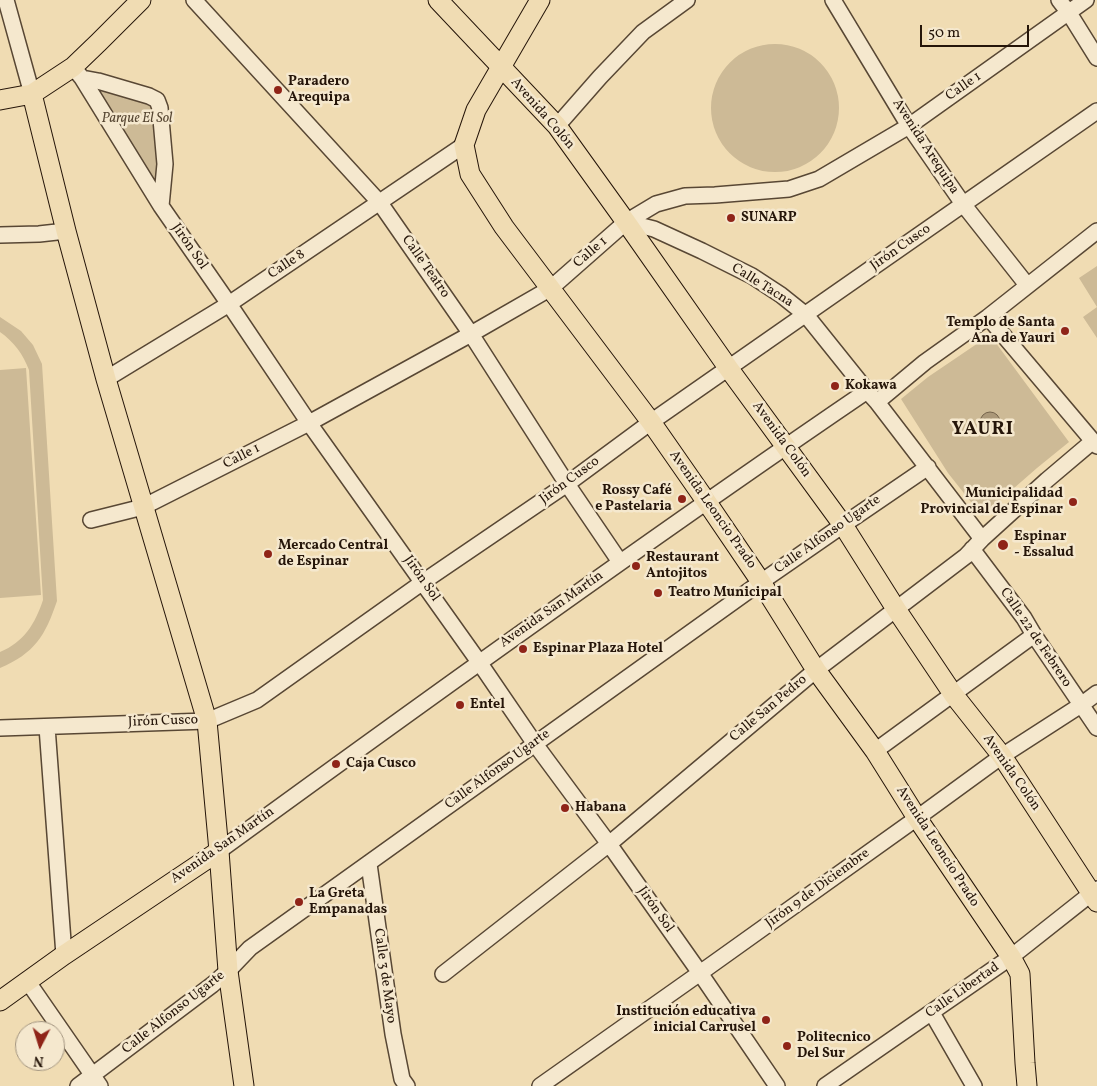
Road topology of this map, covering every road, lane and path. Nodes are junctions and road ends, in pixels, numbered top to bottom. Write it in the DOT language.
graph roads {
  1 [pos="6,0"];
  2 [pos="140,0"];
  3 [pos="194,0"];
  4 [pos="438,0"];
  5 [pos="540,0"];
  6 [pos="687,0"];
  7 [pos="833,0"];
  8 [pos="1059,0"];
  9 [pos="1086,0"];
  10 [pos="1069,13"];
  11 [pos="1097,58"];
  12 [pos="501,67"];
  13 [pos="78,73"];
  14 [pos="32,94"];
  15 [pos="0,100"];
  16 [pos="1097,111"];
  17 [pos="556,126"];
  18 [pos="909,126"];
  19 [pos="464,145"];
  20 [pos="380,202"];
  21 [pos="963,204"];
  22 [pos="161,206"];
  23 [pos="626,222"];
  24 [pos="66,230"];
  25 [pos="1097,232"];
  26 [pos="0,235"];
  27 [pos="1028,285"];
  28 [pos="551,288"];
  29 [pos="229,304"];
  30 [pos="806,315"];
  31 [pos="988,316"];
  32 [pos="471,334"];
  33 [pos="729,369"];
  34 [pos="106,379"];
  35 [pos="872,396"];
  36 [pos="651,422"];
  37 [pos="309,424"];
  38 [pos="1095,443"];
  39 [pos="786,446"];
  40 [pos="928,467"];
  41 [pos="567,484"];
  42 [pos="706,501"];
  43 [pos="143,507"];
  44 [pos="91,520"];
  45 [pos="843,525"];
  46 [pos="977,544"];
  47 [pos="620,562"];
  48 [pos="423,582"];
  49 [pos="762,582"];
  50 [pos="896,609"];
  51 [pos="1034,635"];
  52 [pos="480,662"];
  53 [pos="816,670"];
  54 [pos="1097,693"];
  55 [pos="953,694"];
  56 [pos="1081,705"];
  57 [pos="207,721"];
  58 [pos="47,726"];
  59 [pos="0,728"];
  60 [pos="1097,728"];
  61 [pos="535,744"];
  62 [pos="875,750"];
  63 [pos="1002,756"];
  64 [pos="917,818"];
  65 [pos="608,844"];
  66 [pos="219,851"];
  67 [pos="369,864"];
  68 [pos="1095,895"];
  69 [pos="64,955"];
  70 [pos="1011,957"];
  71 [pos="228,971"];
  72 [pos="443,974"];
  73 [pos="700,974"];
  74 [pos="28,982"];
  75 [pos="0,1001"];
  76 [pos="932,1013"];
  77 [pos="96,1081"];
  78 [pos="399,1084"];
  79 [pos="78,1086"];
  80 [pos="244,1086"];
  81 [pos="540,1086"];
  82 [pos="777,1086"];
  83 [pos="825,1086"];
  84 [pos="974,1086"];
  85 [pos="1027,1086"];
  1 -- 14 [label="street"];
  2 -- 13 [label="main road"];
  3 -- 20 [label="street, Calle Teatro"];
  4 -- 12 [label="main road, Avenida Colón"];
  5 -- 12 [label="main road"];
  6 -- 17 [label="street"];
  7 -- 18 [label="street, Avenida Arequipa"];
  8 -- 10 [label="street"];
  9 -- 10 [label="street, Calle 1"];
  10 -- 11 [label="street"];
  10 -- 18 [label="street, Calle 1"];
  12 -- 17 [label="main road, Avenida Colón"];
  12 -- 19 [label="main road"];
  13 -- 14 [label="main road"];
  13 -- 22 [label="street, Jirón Sol"];
  13 -- 22 [label="street"];
  14 -- 15 [label="main road"];
  14 -- 24 [label="main road"];
  16 -- 21 [label="street, Jirón Cusco"];
  17 -- 23 [label="main road, Avenida Colón"];
  18 -- 21 [label="street, Avenida Arequipa"];
  18 -- 23 [label="street, Calle 1"];
  19 -- 20 [label="street, Calle 8"];
  19 -- 28 [label="main road, Avenida Leoncio Prado"];
  20 -- 29 [label="street, Calle 8"];
  20 -- 32 [label="street, Calle Teatro"];
  21 -- 27 [label="street, Avenida Arequipa"];
  21 -- 30 [label="street, Jirón Cusco"];
  22 -- 29 [label="street, Jirón Sol"];
  23 -- 28 [label="street, Calle 1"];
  23 -- 30 [label="street, Calle Tacna"];
  23 -- 33 [label="main road, Avenida Colón"];
  24 -- 26 [label="street"];
  24 -- 34 [label="main road"];
  25 -- 27 [label="street, Avenida San Martín"];
  27 -- 31 [label="street, Avenida San Martín"];
  28 -- 32 [label="street, Calle 1"];
  28 -- 36 [label="main road, Avenida Leoncio Prado"];
  29 -- 34 [label="street, Calle 8"];
  29 -- 37 [label="street, Jirón Sol"];
  30 -- 33 [label="street, Jirón Cusco"];
  30 -- 35 [label="street, Calle Tacna"];
  31 -- 35 [label="street, Avenida San Martín"];
  31 -- 38 [label="street"];
  32 -- 37 [label="street, Calle 1"];
  32 -- 41 [label="street, Calle Teatro"];
  33 -- 36 [label="street, Jirón Cusco"];
  33 -- 39 [label="main road, Avenida Colón"];
  34 -- 43 [label="main road"];
  35 -- 39 [label="street, Avenida San Martín"];
  35 -- 40 [label="street, Calle Tacna"];
  36 -- 41 [label="street, Jirón Cusco"];
  36 -- 42 [label="main road, Avenida Leoncio Prado"];
  37 -- 43 [label="street, Calle 1"];
  37 -- 48 [label="street, Jirón Sol"];
  38 -- 46 [label="street, Calle San Pedro"];
  39 -- 42 [label="street, Avenida San Martín"];
  39 -- 45 [label="main road, Avenida Colón"];
  40 -- 45 [label="street, Calle Alfonso Ugarte"];
  40 -- 46 [label="street, Calle 22 de Febrero"];
  41 -- 47 [label="street, Calle Teatro"];
  41 -- 48 [label="street, Jirón Cusco"];
  42 -- 47 [label="street, Avenida San Martín"];
  42 -- 49 [label="main road, Avenida Leoncio Prado"];
  43 -- 44 [label="street, Calle 1"];
  43 -- 57 [label="main road"];
  45 -- 49 [label="street, Calle Alfonso Ugarte"];
  45 -- 50 [label="main road, Avenida Colón"];
  46 -- 50 [label="street, Calle San Pedro"];
  46 -- 51 [label="street, Calle 22 de Febrero"];
  47 -- 52 [label="street, Avenida San Martín"];
  48 -- 52 [label="street, Jirón Sol"];
  48 -- 57 [label="street, Jirón Cusco"];
  49 -- 53 [label="main road, Avenida Leoncio Prado"];
  49 -- 61 [label="street, Calle Alfonso Ugarte"];
  50 -- 53 [label="street, Calle San Pedro"];
  50 -- 55 [label="main road, Avenida Colón"];
  51 -- 55 [label="street"];
  51 -- 56 [label="street, Calle 22 de Febrero"];
  52 -- 61 [label="street, Jirón Sol"];
  52 -- 66 [label="street, Avenida San Martín"];
  53 -- 62 [label="main road, Avenida Leoncio Prado"];
  53 -- 65 [label="street, Calle San Pedro"];
  54 -- 56 [label="street, Jirón 9 de Diciembre"];
  55 -- 62 [label="street"];
  55 -- 63 [label="main road, Avenida Colón"];
  56 -- 60 [label="street, Calle 22 de Febrero"];
  56 -- 63 [label="street, Jirón 9 de Diciembre"];
  57 -- 58 [label="street, Jirón Cusco"];
  57 -- 66 [label="main road"];
  58 -- 59 [label="street, Jirón Cusco"];
  58 -- 69 [label="street"];
  61 -- 65 [label="street, Jirón Sol"];
  61 -- 67 [label="street, Calle Alfonso Ugarte"];
  62 -- 64 [label="main road, Avenida Leoncio Prado"];
  63 -- 64 [label="street, Jirón 9 de Diciembre"];
  63 -- 68 [label="main road, Avenida Colón"];
  64 -- 70 [label="main road, Avenida Leoncio Prado"];
  64 -- 73 [label="street, Jirón 9 de Diciembre"];
  65 -- 72 [label="street, Calle San Pedro"];
  65 -- 73 [label="street, Jirón Sol"];
  66 -- 69 [label="main road, Avenida San Martín"];
  66 -- 71 [label="main road"];
  67 -- 71 [label="street, Calle Alfonso Ugarte"];
  67 -- 78 [label="street, Calle 3 de Mayo"];
  68 -- 70 [label="street, Calle Libertad"];
  69 -- 74 [label="main road, Avenida San Martín"];
  70 -- 76 [label="street, Calle Libertad"];
  70 -- 85 [label="main road, Avenida Leoncio Prado"];
  71 -- 77 [label="street, Calle Alfonso Ugarte"];
  71 -- 80 [label="main road"];
  73 -- 81 [label="street, Jirón 9 de Diciembre"];
  73 -- 82 [label="street, Jirón Sol"];
  74 -- 75 [label="main road, Avenida San Martín"];
  74 -- 77 [label="street"];
  76 -- 83 [label="street, Calle Libertad"];
  76 -- 84 [label="street"];
  77 -- 79 [label="street, Calle Alfonso Ugarte"];
}
